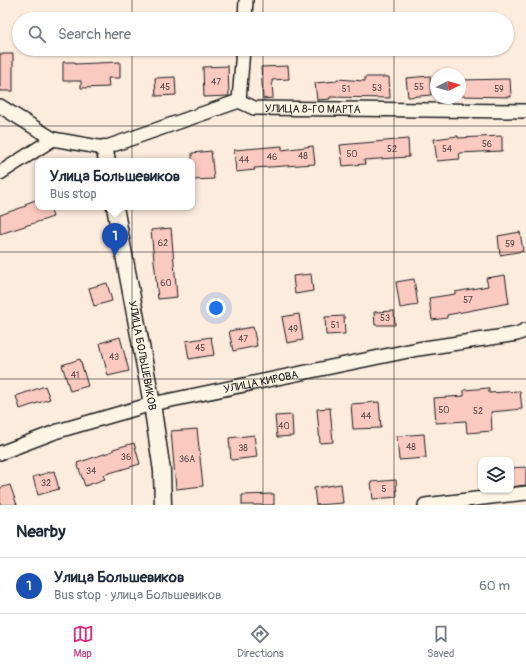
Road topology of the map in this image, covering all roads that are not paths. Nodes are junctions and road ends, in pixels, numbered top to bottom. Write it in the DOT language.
graph roads {
  1 [pos="246,0"];
  2 [pos="245,12"];
  3 [pos="242,56"];
  4 [pos="239,101"];
  5 [pos="0,106"];
  6 [pos="526,111"];
  7 [pos="53,139"];
  8 [pos="105,154"];
  9 [pos="0,173"];
  10 [pos="116,210"];
  11 [pos="526,330"];
  12 [pos="152,404"];
  13 [pos="0,453"];
  14 [pos="526,494"];
  15 [pos="164,505"];
  16 [pos="424,505"];
  1 -- 2 [label="street"];
  3 -- 4 [label="street"];
  4 -- 6 [label="street, УЛИЦА 8-ГО МАРТА"];
  4 -- 8 [label="street"];
  5 -- 7 [label="street"];
  7 -- 8 [label="street"];
  7 -- 9 [label="street"];
  10 -- 12 [label="street, УЛИЦА БОЛЬШЕВИКОВ"];
  11 -- 12 [label="street, УЛИЦА КИРОВА"];
  12 -- 13 [label="street, УЛИЦА КИРОВА"];
  12 -- 15 [label="street, УЛИЦА БОЛЬШЕВИКОВ"];
  14 -- 16 [label="street"];
}
